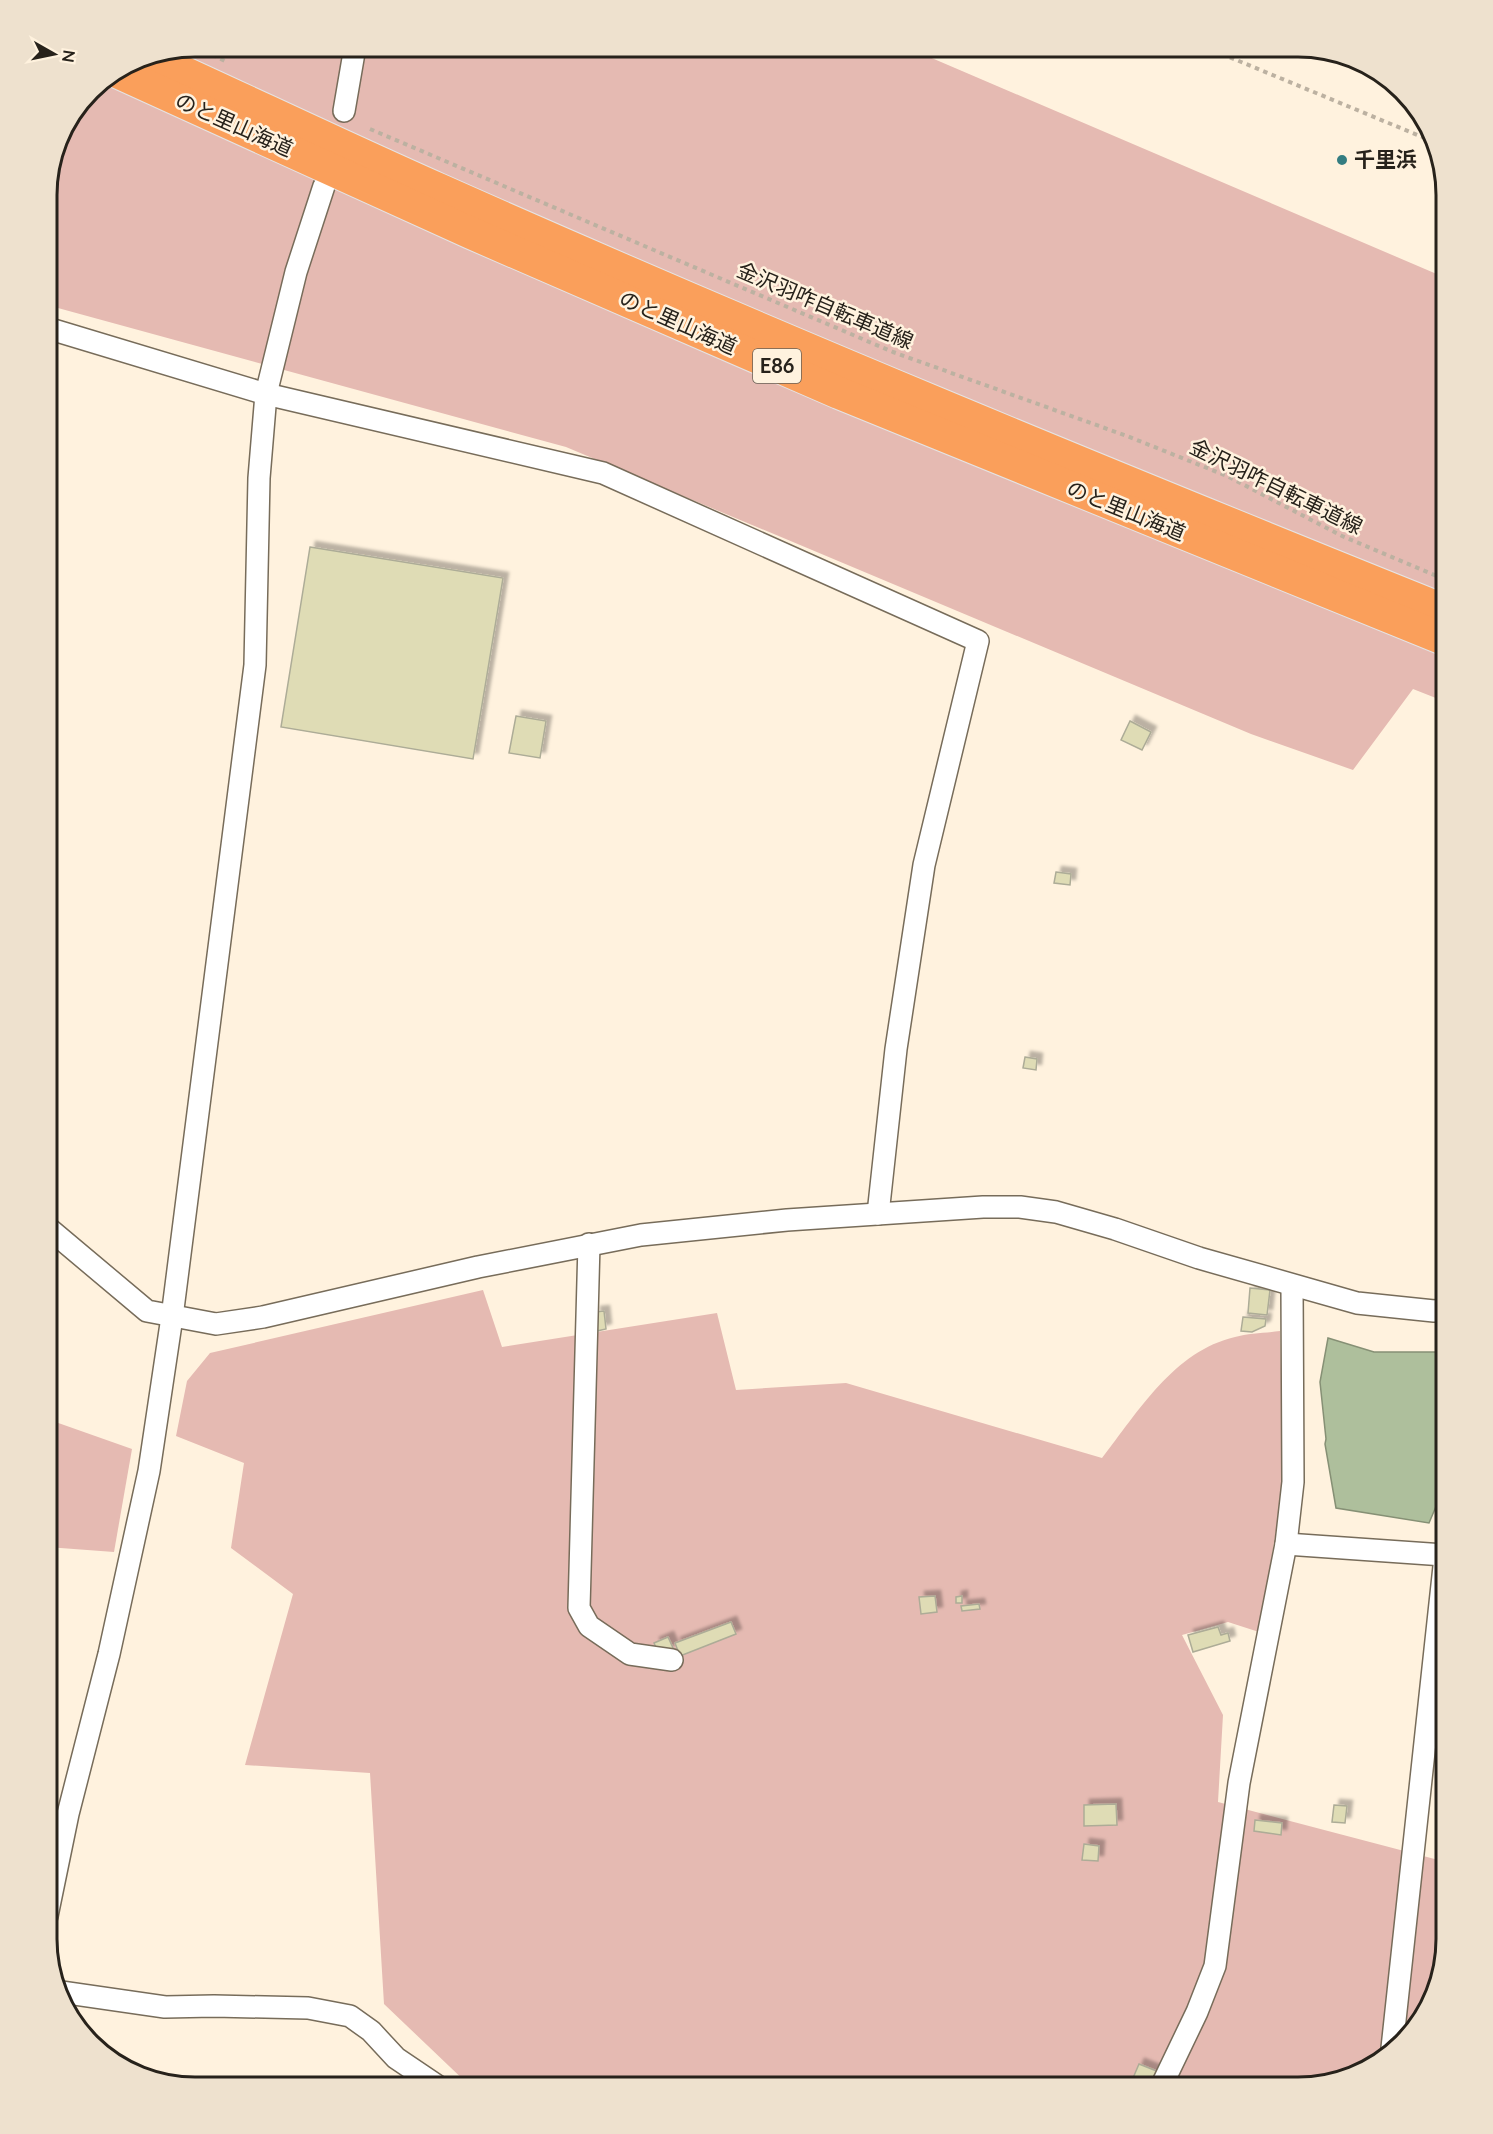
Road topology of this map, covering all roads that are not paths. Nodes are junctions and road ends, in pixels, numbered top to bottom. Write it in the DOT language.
graph roads {
  1 [pos="353,57"];
  2 [pos="161,62"];
  3 [pos="125,76"];
  4 [pos="344,111"];
  5 [pos="324,186"];
  6 [pos="57,331"];
  7 [pos="266,394"];
  8 [pos="1436,607"];
  9 [pos="1436,636"];
  10 [pos="878,1214"];
  11 [pos="57,1235"];
  12 [pos="589,1244"];
  13 [pos="1292,1286"];
  14 [pos="1436,1311"];
  15 [pos="172,1317"];
  16 [pos="1286,1544"];
  17 [pos="1436,1551"];
  18 [pos="1436,1635"];
  19 [pos="672,1660"];
  20 [pos="57,1865"];
  21 [pos="67,1993"];
  22 [pos="1393,2040"];
  23 [pos="425,2077"];
  24 [pos="1166,2077"];
  1 -- 4 [label="street"];
  2 -- 8 [label="highway, のと里山海道 / E86"];
  3 -- 9 [label="highway, のと里山海道 / E86"];
  5 -- 7 [label="street"];
  6 -- 7 [label="street"];
  7 -- 10 [label="street"];
  7 -- 15 [label="street"];
  10 -- 12 [label="street"];
  10 -- 13 [label="street"];
  11 -- 15 [label="street"];
  12 -- 15 [label="street"];
  12 -- 19 [label="street"];
  13 -- 14 [label="street"];
  13 -- 16 [label="street"];
  15 -- 20 [label="street"];
  16 -- 17 [label="street"];
  16 -- 24 [label="street"];
  18 -- 22 [label="street"];
  21 -- 23 [label="street"];
}
